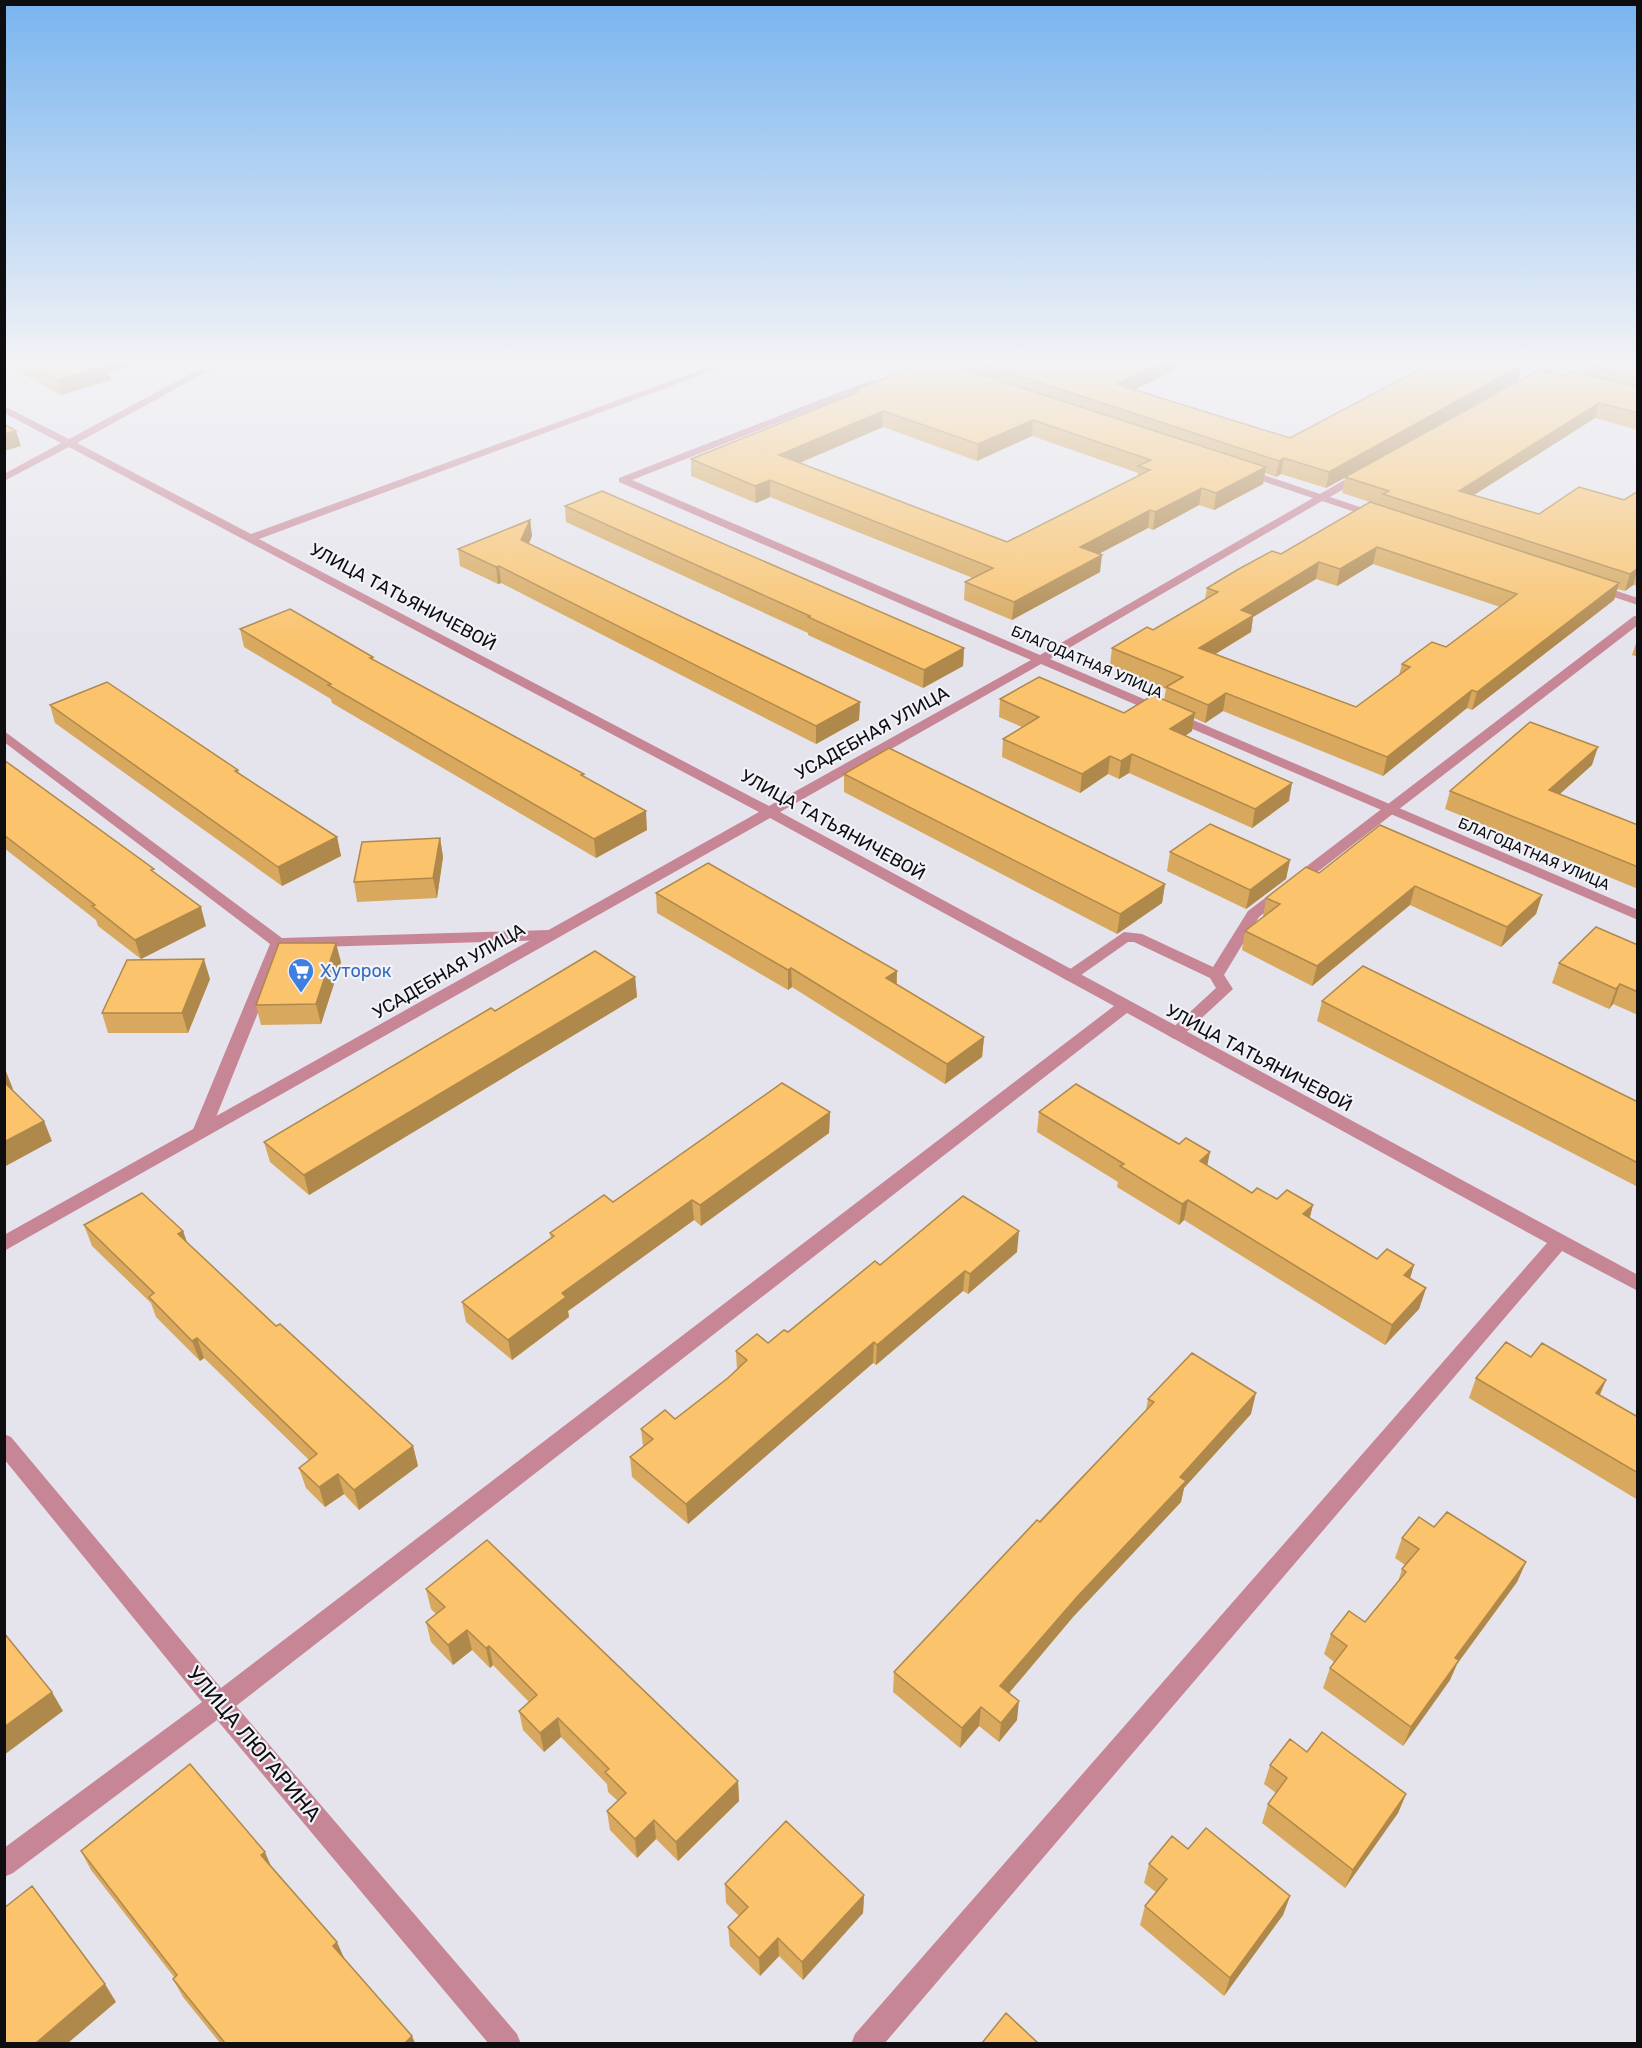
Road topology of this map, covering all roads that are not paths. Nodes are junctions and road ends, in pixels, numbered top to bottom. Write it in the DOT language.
graph roads {
  1 [pos="49,454"];
  2 [pos="89,454"];
  3 [pos="482,454"];
  4 [pos="691,454"];
  5 [pos="1381,464"];
  6 [pos="1232,468"];
  7 [pos="4,478"];
  8 [pos="1321,497"];
  9 [pos="1389,520"];
  10 [pos="251,538"];
  11 [pos="1581,583"];
  12 [pos="1638,602"];
  13 [pos="1638,619"];
  14 [pos="1041,659"];
  15 [pos="4,735"];
  16 [pos="1390,810"];
  17 [pos="768,811"];
  18 [pos="1638,916"];
  19 [pos="548,935"];
  20 [pos="278,943"];
  21 [pos="1216,975"];
  22 [pos="1068,976"];
  23 [pos="1124,1007"];
  24 [pos="1174,1034"];
  25 [pos="201,1132"];
  26 [pos="1558,1242"];
  27 [pos="4,1244"];
  28 [pos="1638,1284"];
  29 [pos="4,1443"];
  30 [pos="219,1704"];
  31 [pos="4,1864"];
  32 [pos="507,2043"];
  33 [pos="865,2043"];
  1 -- 7 [label="street"];
  2 -- 10 [label="street, УЛИЦА ТАТЬЯНИЧЕВОЙ"];
  3 -- 10 [label="street"];
  4 -- 14 [label="street, БЛАГОДАТНАЯ УЛИЦА"];
  5 -- 8 [label="street, УСАДЕБНАЯ УЛИЦА"];
  6 -- 8 [label="street"];
  8 -- 9 [label="street"];
  8 -- 14 [label="street, УСАДЕБНАЯ УЛИЦА"];
  10 -- 17 [label="street, УЛИЦА ТАТЬЯНИЧЕВОЙ"];
  11 -- 12 [label="street"];
  13 -- 16 [label="street"];
  14 -- 16 [label="street, БЛАГОДАТНАЯ УЛИЦА"];
  14 -- 17 [label="street, УСАДЕБНАЯ УЛИЦА"];
  15 -- 20 [label="street"];
  16 -- 18 [label="street, БЛАГОДАТНАЯ УЛИЦА"];
  16 -- 21 [label="street"];
  17 -- 19 [label="street, УСАДЕБНАЯ УЛИЦА"];
  17 -- 22 [label="street, УЛИЦА ТАТЬЯНИЧЕВОЙ"];
  19 -- 20 [label="street"];
  19 -- 25 [label="street, УСАДЕБНАЯ УЛИЦА"];
  20 -- 25 [label="street"];
  21 -- 22 [label="street"];
  21 -- 24 [label="street"];
  22 -- 23 [label="street, УЛИЦА ТАТЬЯНИЧЕВОЙ"];
  23 -- 24 [label="street, УЛИЦА ТАТЬЯНИЧЕВОЙ"];
  23 -- 30 [label="street"];
  24 -- 26 [label="street, УЛИЦА ТАТЬЯНИЧЕВОЙ"];
  25 -- 27 [label="street, УСАДЕБНАЯ УЛИЦА"];
  26 -- 28 [label="street, УЛИЦА ТАТЬЯНИЧЕВОЙ"];
  26 -- 33 [label="street"];
  29 -- 30 [label="street, УЛИЦА ЛЮГАРИНА"];
  30 -- 31 [label="street"];
  30 -- 32 [label="street, УЛИЦА ЛЮГАРИНА"];
}
